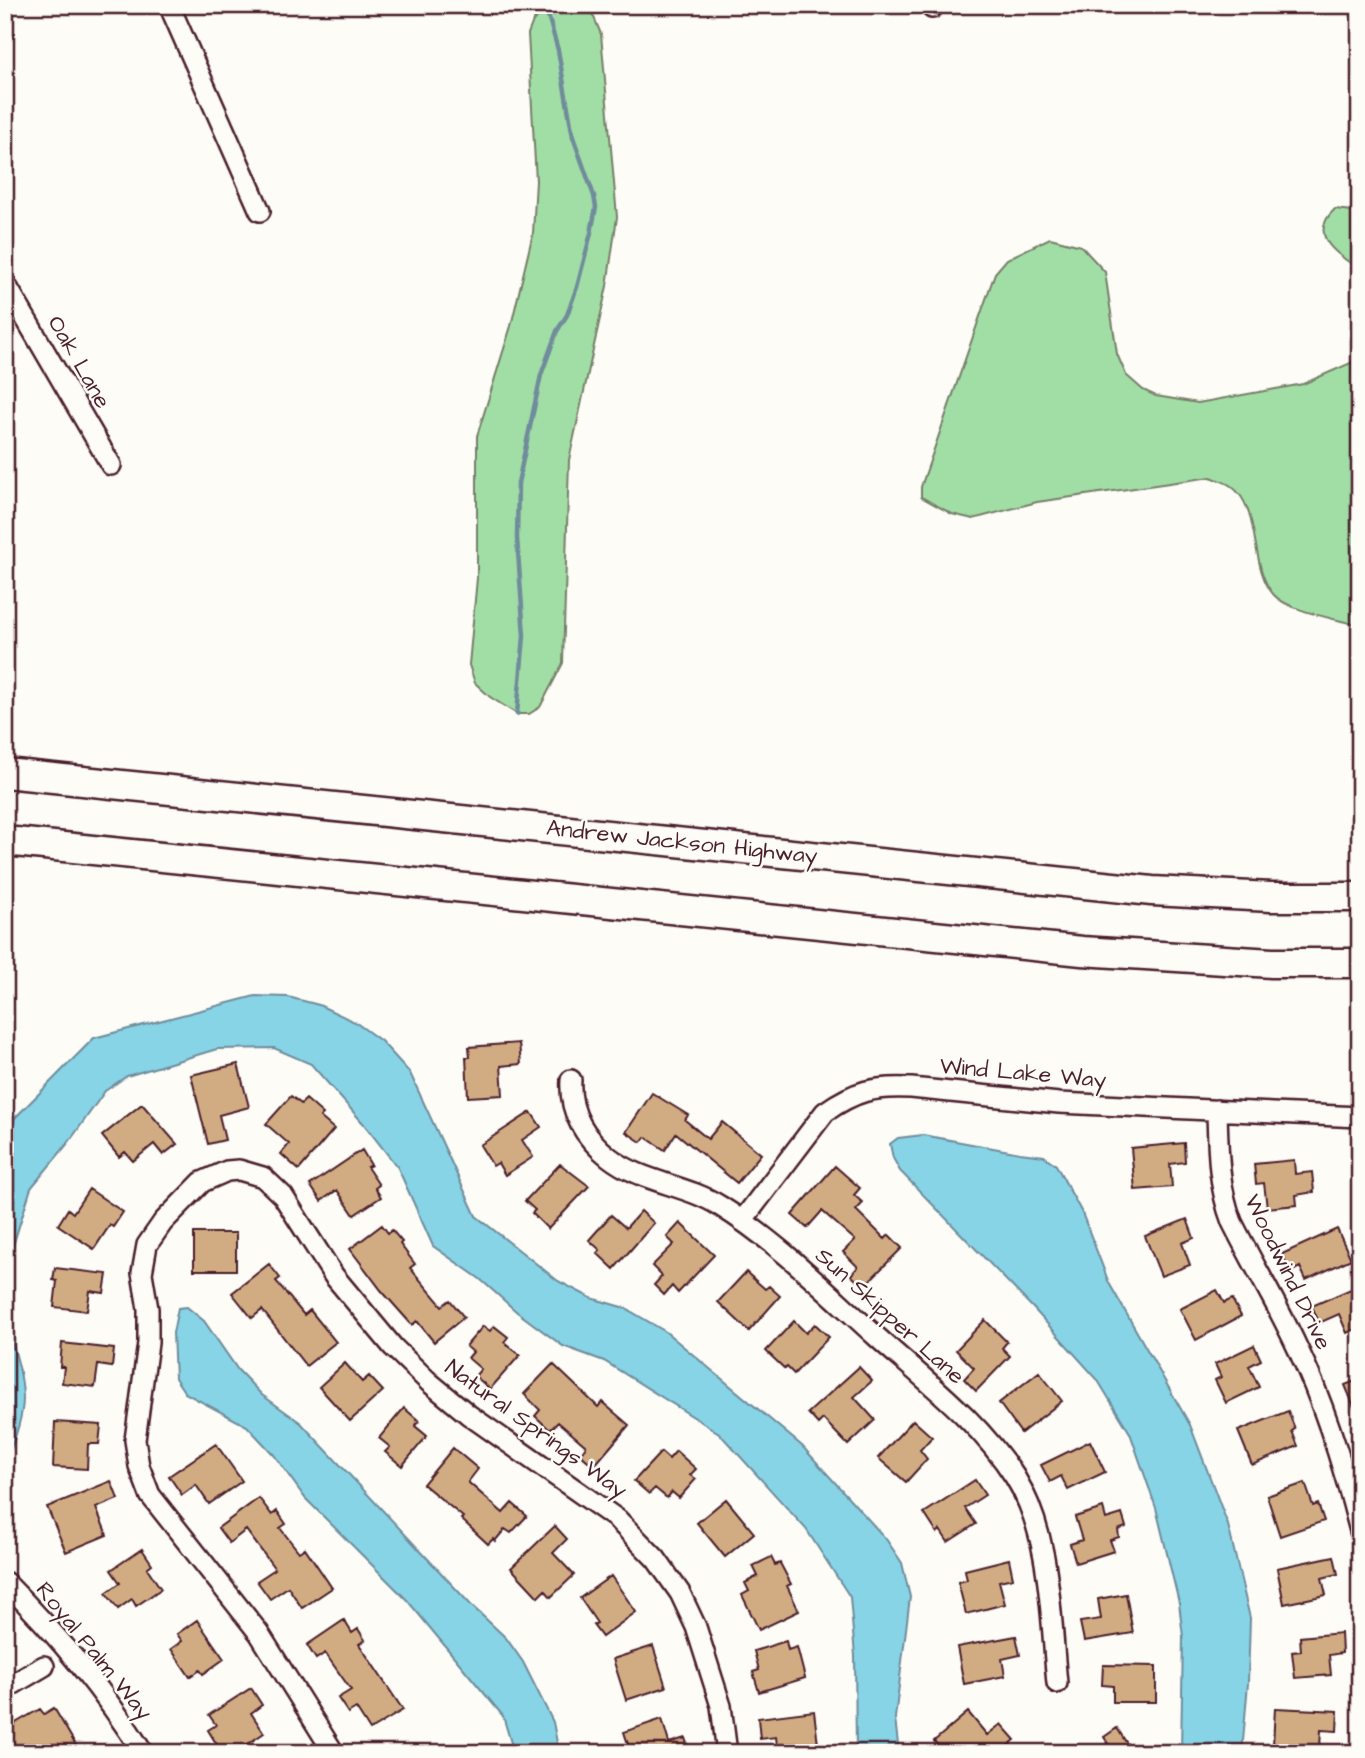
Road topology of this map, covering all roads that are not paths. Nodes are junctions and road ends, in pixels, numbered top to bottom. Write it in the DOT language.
graph roads {
  1 [pos="169,5"];
  2 [pos="260,211"];
  3 [pos="5,283"];
  4 [pos="111,465"];
  5 [pos="5,773"];
  6 [pos="5,841"];
  7 [pos="1360,897"];
  8 [pos="1360,963"];
  9 [pos="571,1080"];
  10 [pos="1217,1110"];
  11 [pos="1360,1117"];
  12 [pos="741,1220"];
  13 [pos="1360,1531"];
  14 [pos="5,1582"];
  15 [pos="44,1666"];
  16 [pos="1057,1683"];
  17 [pos="5,1689"];
  18 [pos="143,1753"];
  19 [pos="334,1753"];
  20 [pos="727,1753"];
  1 -- 2 [label="street"];
  3 -- 4 [label="street, Oak Lane"];
  5 -- 7 [label="highway, Andrew Jackson Highway"];
  6 -- 8 [label="highway"];
  9 -- 12 [label="street, Sun Skipper Lane"];
  10 -- 11 [label="street, Wind Lake Way"];
  10 -- 12 [label="street, Wind Lake Way"];
  10 -- 13 [label="street, Woodwind Drive"];
  12 -- 16 [label="street, Sun Skipper Lane"];
  14 -- 18 [label="street, Royal Palm Way"];
  15 -- 17 [label="street"];
  19 -- 20 [label="street, Natural Springs Way"];
}
